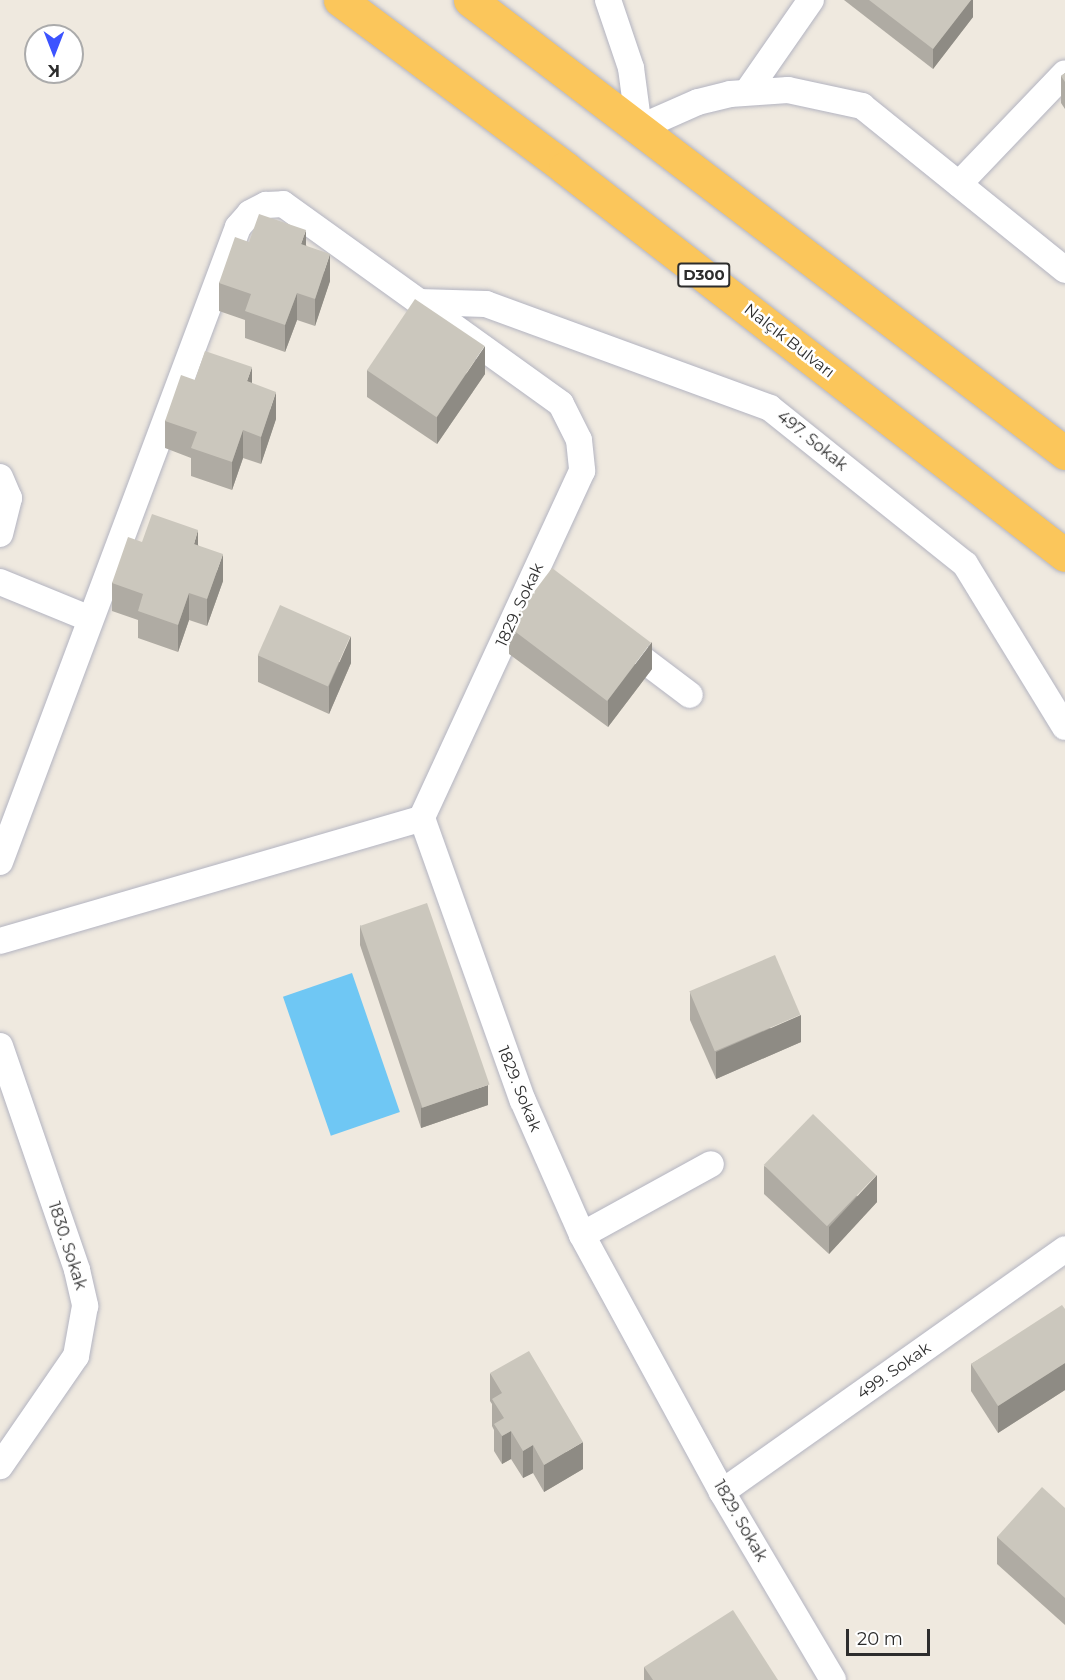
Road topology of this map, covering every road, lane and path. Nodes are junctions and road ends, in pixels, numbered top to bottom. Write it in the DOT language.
graph roads {
  1 [pos="340,0"];
  2 [pos="470,0"];
  3 [pos="608,0"];
  4 [pos="811,0"];
  5 [pos="1065,73"];
  6 [pos="747,92"];
  7 [pos="639,128"];
  8 [pos="959,184"];
  9 [pos="1065,270"];
  10 [pos="419,302"];
  11 [pos="1065,453"];
  12 [pos="0,477"];
  13 [pos="0,534"];
  14 [pos="1065,555"];
  15 [pos="0,582"];
  16 [pos="90,619"];
  17 [pos="607,633"];
  18 [pos="690,695"];
  19 [pos="1065,727"];
  20 [pos="422,818"];
  21 [pos="0,862"];
  22 [pos="0,941"];
  23 [pos="0,1046"];
  24 [pos="711,1164"];
  25 [pos="582,1235"];
  26 [pos="1065,1249"];
  27 [pos="0,1466"];
  28 [pos="722,1492"];
  29 [pos="833,1680"];
  1 -- 14 [label="highway, Nalçık Bulvarı / D300"];
  2 -- 7 [label="highway"];
  3 -- 7 [label="street"];
  4 -- 6 [label="street"];
  5 -- 8 [label="street"];
  6 -- 7 [label="street"];
  6 -- 8 [label="street"];
  7 -- 11 [label="highway"];
  8 -- 9 [label="street"];
  10 -- 16 [label="street"];
  10 -- 19 [label="street, 497. Sokak"];
  10 -- 20 [label="street, 1829. Sokak"];
  12 -- 13 [label="street"];
  15 -- 16 [label="street"];
  16 -- 21 [label="street"];
  17 -- 18 [label="street"];
  20 -- 22 [label="street"];
  20 -- 25 [label="street, 1829. Sokak"];
  23 -- 27 [label="street, 1830. Sokak"];
  24 -- 25 [label="street"];
  25 -- 28 [label="street, 1829. Sokak"];
  26 -- 28 [label="street, 499. Sokak"];
  28 -- 29 [label="street, 1829. Sokak"];
}
